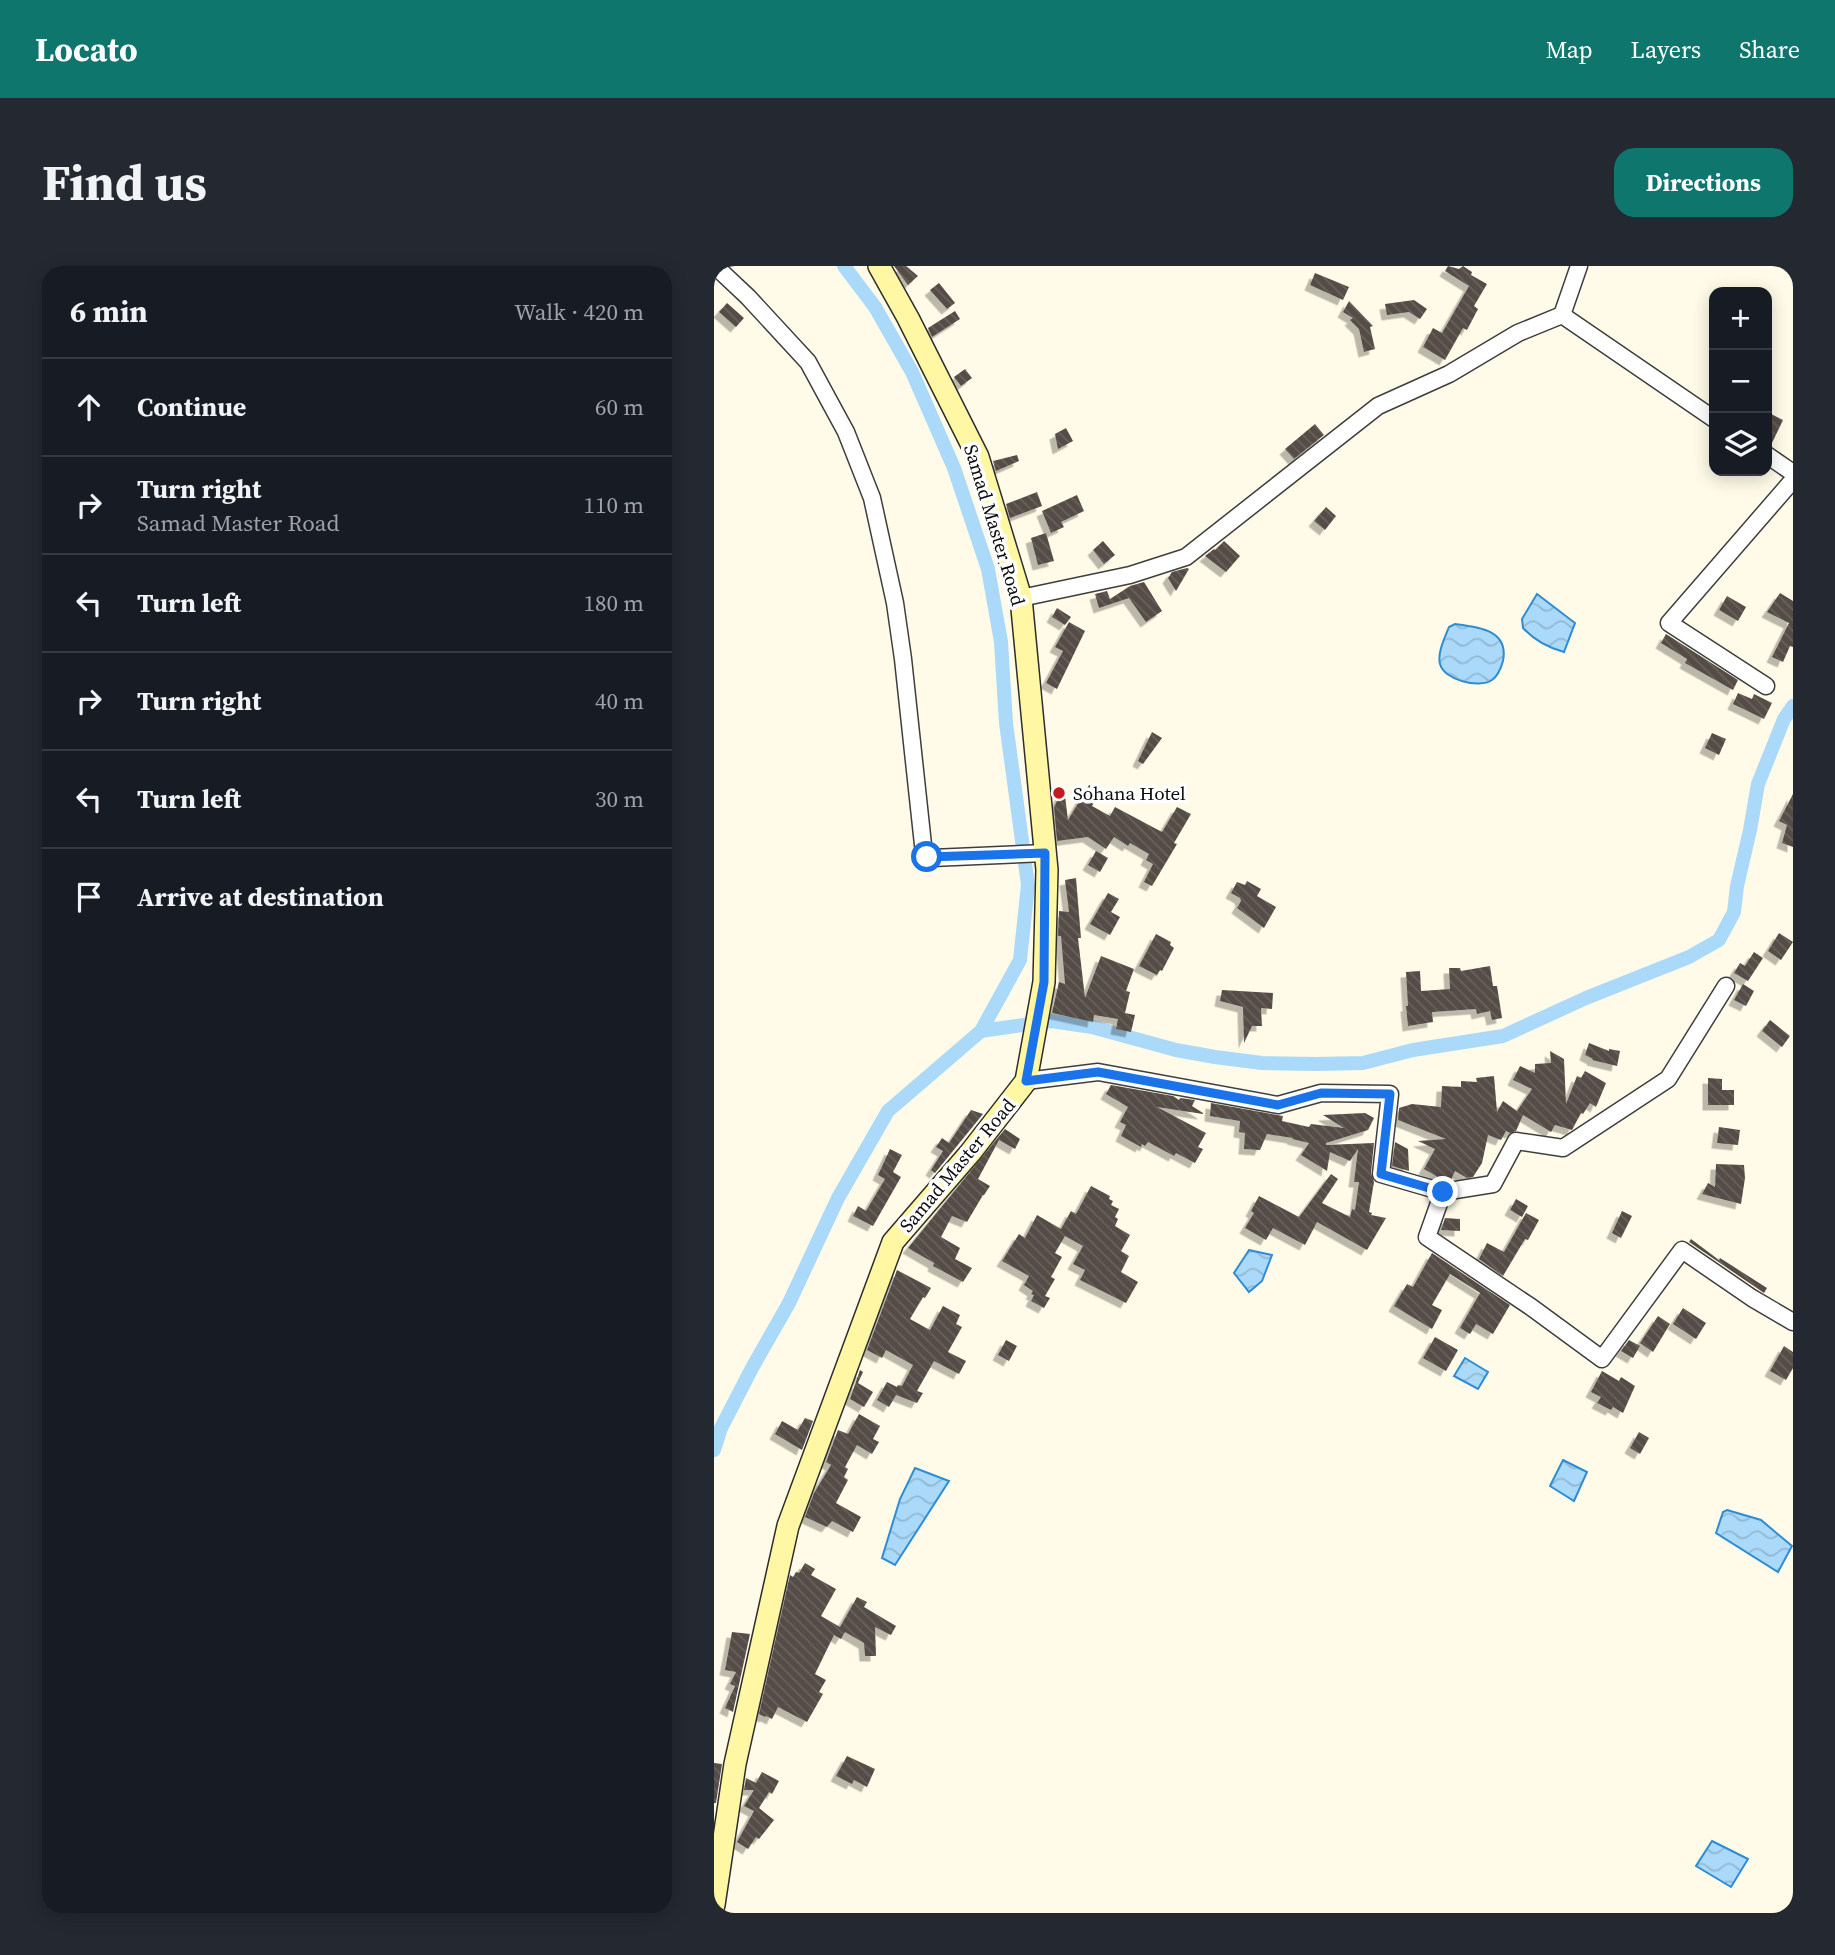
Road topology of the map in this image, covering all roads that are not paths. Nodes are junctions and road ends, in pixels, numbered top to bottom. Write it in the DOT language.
graph roads {
  1 [pos="715,266"];
  2 [pos="879,266"];
  3 [pos="1579,266"];
  4 [pos="1562,315"];
  5 [pos="1709,416"];
  6 [pos="1772,458"];
  7 [pos="1793,473"];
  8 [pos="1793,480"];
  9 [pos="1021,598"];
  10 [pos="1766,686"];
  11 [pos="1038,853"];
  12 [pos="1726,986"];
  13 [pos="1026,1081"];
  14 [pos="1443,1192"];
  15 [pos="1793,1322"];
  16 [pos="714,1905"];
  1 -- 11 [label="street"];
  2 -- 9 [label="street, Samad Master Road"];
  3 -- 4 [label="street"];
  4 -- 5 [label="street"];
  4 -- 9 [label="street"];
  6 -- 7 [label="street"];
  8 -- 10 [label="street"];
  9 -- 11 [label="street, Samad Master Road"];
  11 -- 13 [label="street, Samad Master Road"];
  12 -- 14 [label="street"];
  13 -- 14 [label="street"];
  13 -- 16 [label="street, Samad Master Road"];
  14 -- 15 [label="street"];
}
